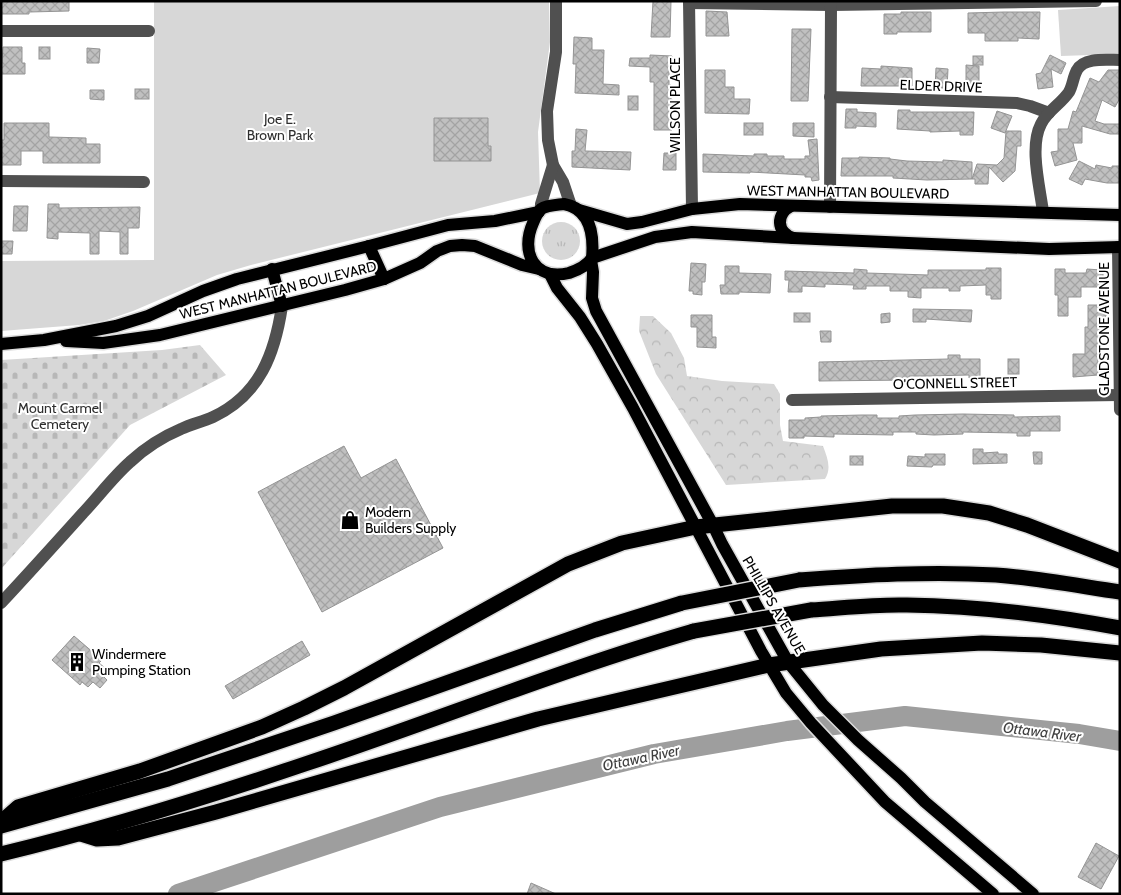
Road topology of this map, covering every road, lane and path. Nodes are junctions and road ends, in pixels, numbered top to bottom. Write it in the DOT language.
graph roads {
  1 [pos="556,1"];
  2 [pos="1096,1"];
  3 [pos="689,2"];
  4 [pos="831,5"];
  5 [pos="1,31"];
  6 [pos="149,31"];
  7 [pos="1120,60"];
  8 [pos="830,97"];
  9 [pos="1049,114"];
  10 [pos="552,165"];
  11 [pos="1,181"];
  12 [pos="144,182"];
  13 [pos="791,206"];
  14 [pos="830,207"];
  15 [pos="575,208"];
  16 [pos="692,209"];
  17 [pos="540,210"];
  18 [pos="1043,212"];
  19 [pos="1120,215"];
  20 [pos="792,238"];
  21 [pos="369,246"];
  22 [pos="1119,247"];
  23 [pos="591,259"];
  24 [pos="272,269"];
  25 [pos="545,272"];
  26 [pos="384,279"];
  27 [pos="282,306"];
  28 [pos="44,340"];
  29 [pos="1,344"];
  30 [pos="1120,395"];
  31 [pos="792,400"];
  32 [pos="1120,410"];
  33 [pos="713,525"];
  34 [pos="696,527"];
  35 [pos="1120,561"];
  36 [pos="1120,592"];
  37 [pos="1,603"];
  38 [pos="1120,628"];
  39 [pos="1120,653"];
  40 [pos="788,662"];
  41 [pos="769,665"];
  42 [pos="1,822"];
  43 [pos="1,826"];
  44 [pos="81,834"];
  45 [pos="1,854"];
  46 [pos="993,894"];
  47 [pos="1033,894"];
  1 -- 10 [label="street"];
  2 -- 4 [label="street"];
  3 -- 4 [label="street"];
  3 -- 16 [label="street, WILSON PLACE"];
  4 -- 8 [label="street"];
  5 -- 6 [label="street"];
  7 -- 9 [label="street"];
  8 -- 9 [label="street, ELDER DRIVE"];
  8 -- 14 [label="street"];
  9 -- 18 [label="street"];
  10 -- 15 [label="street"];
  10 -- 17 [label="street"];
  11 -- 12 [label="street"];
  13 -- 14 [label="main road, WEST MANHATTAN BOULEVARD"];
  13 -- 16 [label="main road, WEST MANHATTAN BOULEVARD"];
  13 -- 20 [label="main road"];
  14 -- 18 [label="main road, WEST MANHATTAN BOULEVARD"];
  15 -- 16 [label="main road, WEST MANHATTAN BOULEVARD"];
  15 -- 17 [label="main road"];
  15 -- 23 [label="main road"];
  17 -- 21 [label="main road, WEST MANHATTAN BOULEVARD"];
  17 -- 25 [label="main road"];
  18 -- 19 [label="main road, WEST MANHATTAN BOULEVARD"];
  20 -- 22 [label="main road"];
  20 -- 23 [label="main road"];
  21 -- 24 [label="main road, WEST MANHATTAN BOULEVARD"];
  21 -- 26 [label="main road"];
  22 -- 30 [label="street, GLADSTONE AVENUE"];
  23 -- 25 [label="main road"];
  23 -- 33 [label="main road, PHILLIPS AVENUE"];
  24 -- 27 [label="main road"];
  24 -- 28 [label="main road, WEST MANHATTAN BOULEVARD"];
  25 -- 26 [label="main road, WEST MANHATTAN BOULEVARD"];
  25 -- 34 [label="main road"];
  26 -- 27 [label="main road, WEST MANHATTAN BOULEVARD"];
  27 -- 28 [label="main road, WEST MANHATTAN BOULEVARD"];
  27 -- 37 [label="street"];
  28 -- 29 [label="main road, WEST MANHATTAN BOULEVARD"];
  30 -- 31 [label="street, O'CONNELL STREET"];
  30 -- 32 [label="street, GLADSTONE AVENUE"];
  33 -- 34 [label="highway"];
  33 -- 35 [label="highway"];
  33 -- 40 [label="main road, PHILLIPS AVENUE"];
  34 -- 41 [label="main road"];
  34 -- 42 [label="highway"];
  36 -- 43 [label="highway, bridge"];
  38 -- 44 [label="highway, bridge"];
  39 -- 40 [label="highway"];
  40 -- 41 [label="highway"];
  40 -- 47 [label="main road, PHILLIPS AVENUE"];
  41 -- 44 [label="highway"];
  41 -- 46 [label="main road"];
  44 -- 45 [label="highway"];
}
